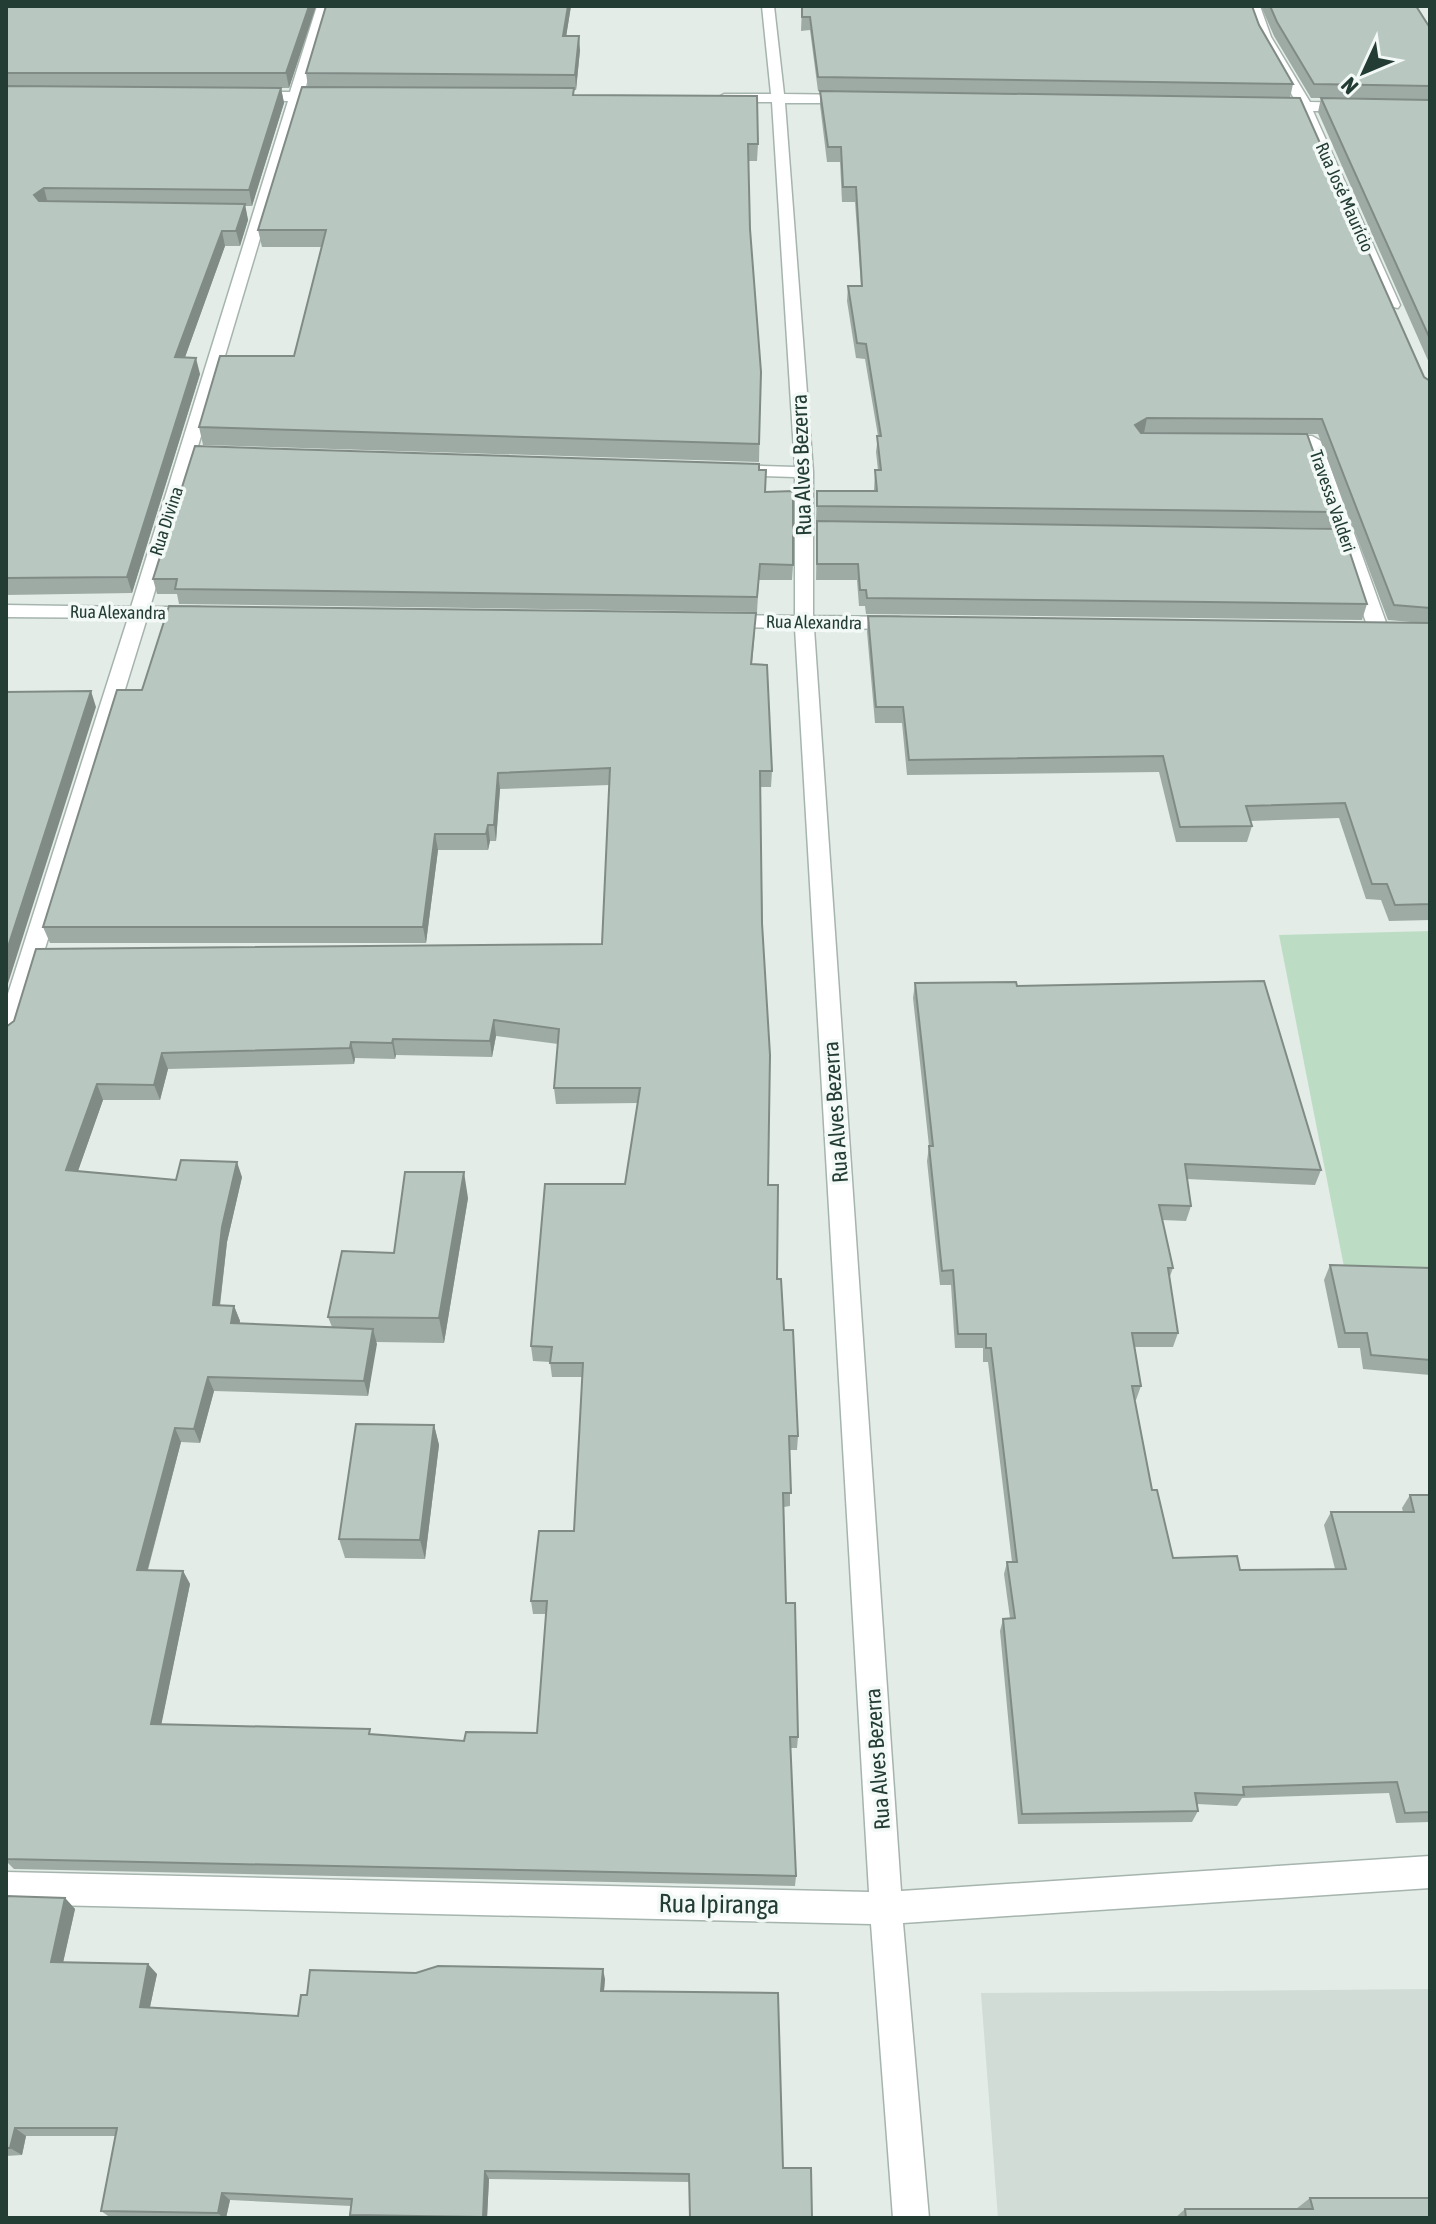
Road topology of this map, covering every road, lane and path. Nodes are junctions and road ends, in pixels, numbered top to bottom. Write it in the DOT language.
graph roads {
  1 [pos="323,6"];
  2 [pos="768,6"];
  3 [pos="1254,6"];
  4 [pos="235,96"];
  5 [pos="296,97"];
  6 [pos="343,97"];
  7 [pos="716,98"];
  8 [pos="778,98"];
  9 [pos="874,99"];
  10 [pos="1257,106"];
  11 [pos="1305,107"];
  12 [pos="1367,107"];
  13 [pos="1399,320"];
  14 [pos="1251,441"];
  15 [pos="709,469"];
  16 [pos="804,472"];
  17 [pos="6,611"];
  18 [pos="136,612"];
  19 [pos="216,613"];
  20 [pos="708,620"];
  21 [pos="804,622"];
  22 [pos="915,623"];
  23 [pos="1404,629"];
  24 [pos="31,954"];
  25 [pos="61,954"];
  26 [pos="6,1036"];
  27 [pos="1430,1872"];
  28 [pos="6,1888"];
  29 [pos="886,1908"];
  30 [pos="911,2218"];
  1 -- 5 [label="street, Rua Divina"];
  2 -- 8 [label="street, Rua Alves Bezerra"];
  3 -- 11 [label="street, Rua José Maurício"];
  4 -- 5 [label="street"];
  5 -- 6 [label="street"];
  5 -- 18 [label="street, Rua Divina"];
  7 -- 8 [label="street"];
  8 -- 9 [label="street"];
  8 -- 16 [label="street, Rua Alves Bezerra"];
  10 -- 11 [label="street"];
  11 -- 12 [label="street"];
  11 -- 13 [label="street, Rua José Maurício"];
  14 -- 23 [label="street, Travessa Valderi"];
  15 -- 16 [label="street"];
  16 -- 21 [label="street, Rua Alves Bezerra"];
  17 -- 18 [label="street, Rua Alexandra"];
  18 -- 19 [label="street, Rua Alexandra"];
  18 -- 24 [label="street, Rua Divina"];
  20 -- 21 [label="street, Rua Alexandra"];
  21 -- 22 [label="street, Rua Alexandra"];
  21 -- 29 [label="street, Rua Alves Bezerra"];
  24 -- 25 [label="street"];
  24 -- 26 [label="street, Rua Divina"];
  27 -- 29 [label="street, Rua Ipiranga"];
  28 -- 29 [label="street, Rua Ipiranga"];
  29 -- 30 [label="street, Rua Alves Bezerra"];
}
